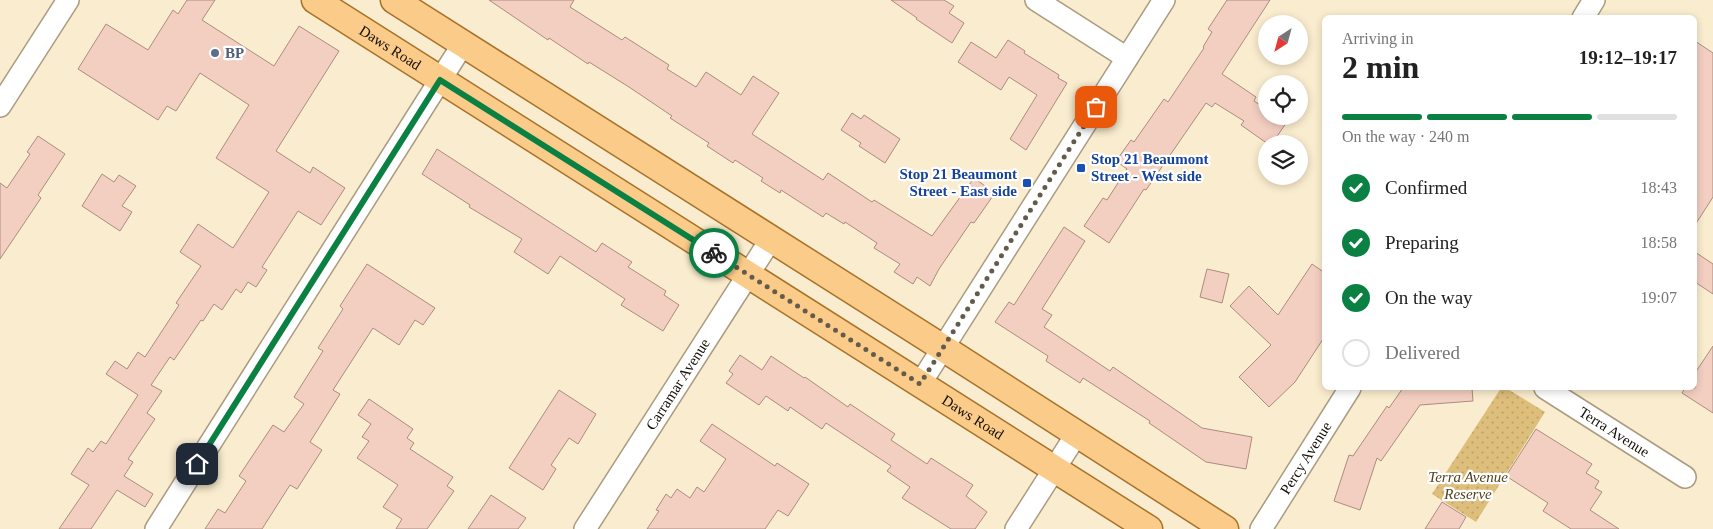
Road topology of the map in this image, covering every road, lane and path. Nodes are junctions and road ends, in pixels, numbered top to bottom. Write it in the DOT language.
graph roads {
  1 [pos="68,0"];
  2 [pos="394,0"];
  3 [pos="1036,0"];
  4 [pos="1164,0"];
  5 [pos="1594,0"];
  6 [pos="328,4"];
  7 [pos="1585,15"];
  8 [pos="463,44"];
  9 [pos="1127,58"];
  10 [pos="440,80"];
  11 [pos="0,106"];
  12 [pos="771,239"];
  13 [pos="748,275"];
  14 [pos="944,348"];
  15 [pos="920,384"];
  16 [pos="1349,390"];
  17 [pos="1548,390"];
  18 [pos="1076,434"];
  19 [pos="1054,470"];
  20 [pos="1685,477"];
  21 [pos="156,529"];
  22 [pos="585,529"];
  23 [pos="1016,529"];
  24 [pos="1149,529"];
  25 [pos="1225,529"];
  26 [pos="1260,529"];
  1 -- 11 [label="street"];
  2 -- 8 [label="main road"];
  3 -- 9 [label="street"];
  4 -- 9 [label="street"];
  5 -- 7 [label="street"];
  6 -- 10 [label="main road, Daws Road"];
  8 -- 10 [label="street"];
  8 -- 12 [label="main road"];
  9 -- 14 [label="street"];
  10 -- 13 [label="main road, Daws Road"];
  10 -- 21 [label="street"];
  12 -- 13 [label="street, Carramar Avenue"];
  12 -- 14 [label="main road"];
  13 -- 15 [label="main road, Daws Road"];
  13 -- 22 [label="street, Carramar Avenue"];
  14 -- 15 [label="street"];
  14 -- 18 [label="main road"];
  15 -- 19 [label="main road, Daws Road"];
  16 -- 26 [label="street, Percy Avenue"];
  17 -- 20 [label="street, Terra Avenue"];
  18 -- 19 [label="street"];
  18 -- 25 [label="main road"];
  19 -- 23 [label="street"];
  19 -- 24 [label="main road, Daws Road"];
}
